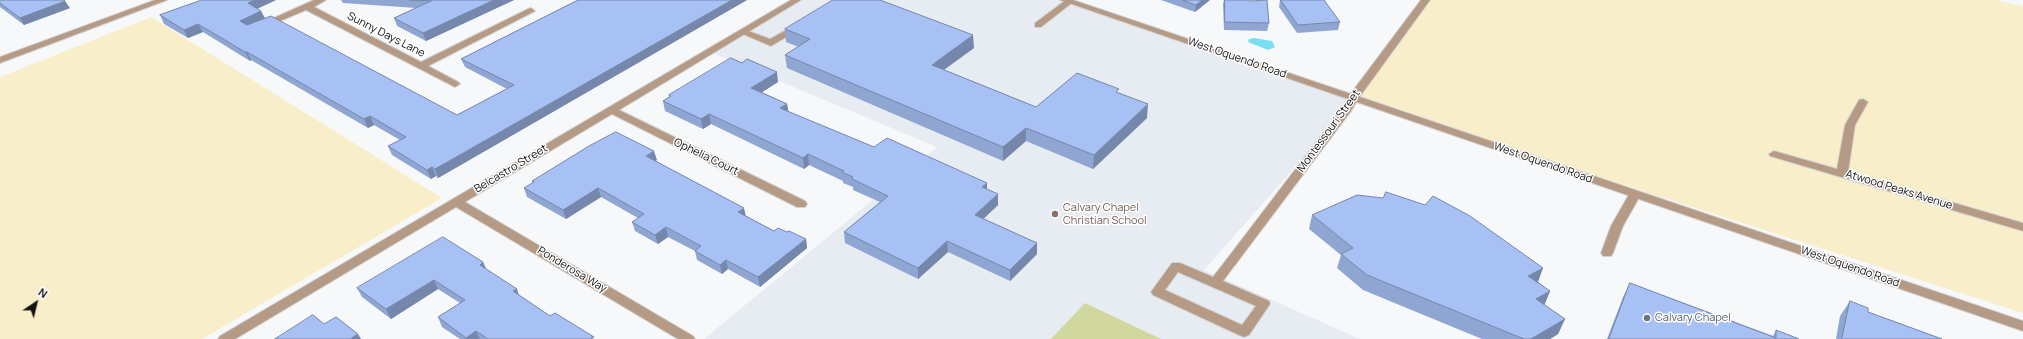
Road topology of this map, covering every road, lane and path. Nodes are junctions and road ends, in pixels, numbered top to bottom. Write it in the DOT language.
graph roads {
  1 [pos="164,0"];
  2 [pos="322,0"];
  3 [pos="797,0"];
  4 [pos="1426,0"];
  5 [pos="1066,1"];
  6 [pos="306,6"];
  7 [pos="532,11"];
  8 [pos="803,24"];
  9 [pos="1038,25"];
  10 [pos="251,30"];
  11 [pos="743,32"];
  12 [pos="1,57"];
  13 [pos="420,66"];
  14 [pos="455,84"];
  15 [pos="1353,98"];
  16 [pos="1863,102"];
  17 [pos="611,110"];
  18 [pos="1774,154"];
  19 [pos="1842,173"];
  20 [pos="1635,194"];
  21 [pos="456,202"];
  22 [pos="801,204"];
  23 [pos="2023,227"];
  24 [pos="1607,253"];
  25 [pos="1215,283"];
  26 [pos="2023,326"];
  27 [pos="225,339"];
  28 [pos="688,339"];
  1 -- 12 [label="street"];
  2 -- 6 [label="street"];
  3 -- 11 [label="street, Belcastro Street"];
  4 -- 15 [label="street, Montessouri Street"];
  5 -- 9 [label="street"];
  5 -- 15 [label="street, West Oquendo Road"];
  6 -- 10 [label="street"];
  6 -- 13 [label="street, Sunny Days Lane"];
  7 -- 13 [label="street"];
  8 -- 11 [label="street"];
  11 -- 17 [label="street, Belcastro Street"];
  13 -- 14 [label="street, Sunny Days Lane"];
  15 -- 20 [label="street, West Oquendo Road"];
  15 -- 25 [label="street, Montessouri Street"];
  16 -- 19 [label="street"];
  17 -- 21 [label="street, Belcastro Street"];
  17 -- 22 [label="street, Ophelia Court"];
  18 -- 19 [label="street, Atwood Peaks Avenue"];
  19 -- 23 [label="street, Atwood Peaks Avenue"];
  20 -- 24 [label="street"];
  20 -- 26 [label="street, West Oquendo Road"];
  21 -- 27 [label="street, Belcastro Street"];
  21 -- 28 [label="street, Ponderosa Way"];
  25 -- 25 [label="street"];
}
